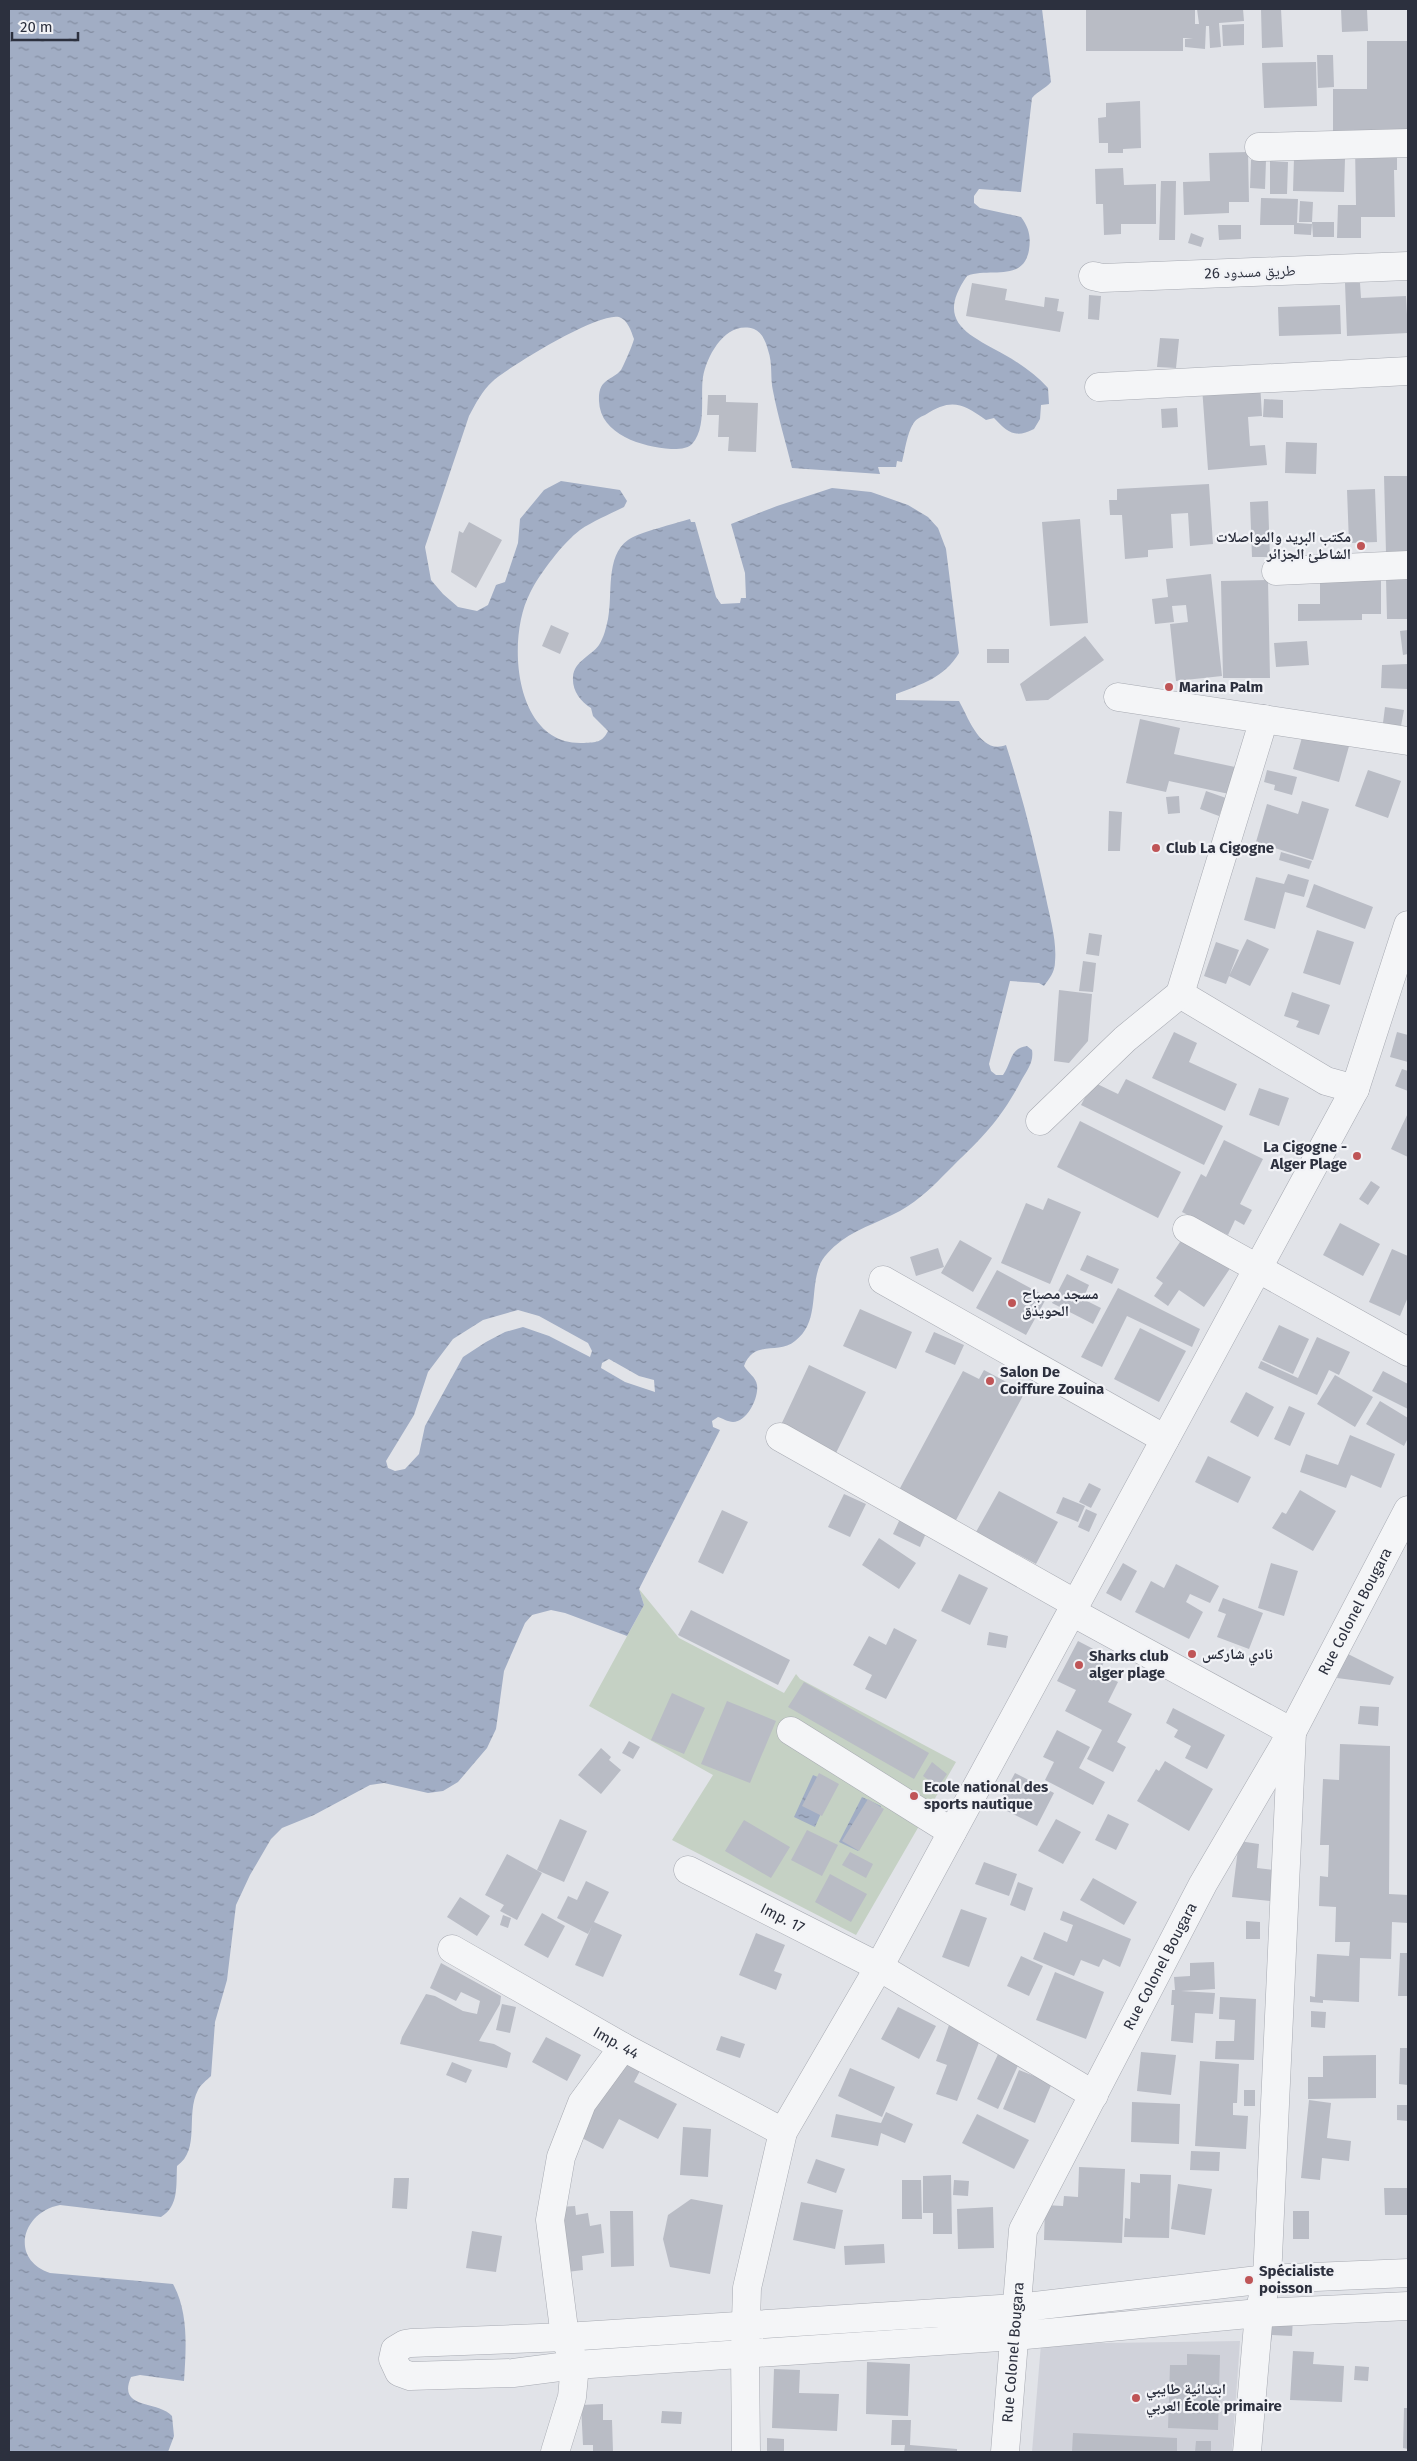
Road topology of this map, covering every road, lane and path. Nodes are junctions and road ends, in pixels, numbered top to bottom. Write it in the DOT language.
graph roads {
  1 [pos="1408,142"];
  2 [pos="1260,147"];
  3 [pos="1408,266"];
  4 [pos="1093,276"];
  5 [pos="1408,371"];
  6 [pos="1099,387"];
  7 [pos="1408,565"];
  8 [pos="1276,570"];
  9 [pos="1118,697"];
  10 [pos="1264,719"];
  11 [pos="1408,741"];
  12 [pos="1408,925"];
  13 [pos="1180,994"];
  14 [pos="1355,1089"];
  15 [pos="1040,1121"];
  16 [pos="1187,1229"];
  17 [pos="1258,1268"];
  18 [pos="883,1280"];
  19 [pos="1408,1352"];
  20 [pos="780,1437"];
  21 [pos="1165,1439"];
  22 [pos="1408,1510"];
  23 [pos="1074,1608"];
  24 [pos="791,1731"];
  25 [pos="1292,1732"];
  26 [pos="952,1832"];
  27 [pos="688,1870"];
  28 [pos="452,1949"];
  29 [pos="878,1967"];
  30 [pos="623,2047"];
  31 [pos="1094,2095"];
  32 [pos="782,2132"];
  33 [pos="1408,2273"];
  34 [pos="1267,2279"];
  35 [pos="1408,2306"];
  36 [pos="1016,2308"];
  37 [pos="1259,2313"];
  38 [pos="746,2326"];
  39 [pos="1015,2336"];
  40 [pos="565,2337"];
  41 [pos="745,2354"];
  42 [pos="575,2365"];
  43 [pos="555,2452"];
  44 [pos="746,2452"];
  45 [pos="1005,2452"];
  46 [pos="1247,2452"];
  1 -- 2 [label="street"];
  3 -- 4 [label="street, طريق مسدود 26"];
  5 -- 6 [label="street"];
  7 -- 8 [label="street"];
  9 -- 10 [label="street"];
  10 -- 11 [label="street"];
  10 -- 13 [label="street"];
  12 -- 14 [label="street"];
  13 -- 14 [label="street"];
  13 -- 15 [label="street"];
  14 -- 17 [label="street"];
  16 -- 17 [label="street"];
  17 -- 19 [label="street"];
  17 -- 21 [label="street"];
  18 -- 21 [label="street"];
  20 -- 23 [label="street"];
  21 -- 23 [label="street"];
  22 -- 25 [label="street, Rue Colonel Bougara"];
  23 -- 25 [label="street"];
  23 -- 26 [label="street"];
  24 -- 26 [label="street"];
  25 -- 31 [label="street, Rue Colonel Bougara"];
  25 -- 34 [label="street"];
  26 -- 29 [label="street"];
  27 -- 29 [label="street, Imp. 17"];
  28 -- 30 [label="street, Imp. 44"];
  29 -- 31 [label="street, Imp. 17"];
  29 -- 32 [label="street"];
  30 -- 32 [label="street, Imp. 44"];
  30 -- 40 [label="street"];
  31 -- 36 [label="street, Rue Colonel Bougara"];
  32 -- 38 [label="street"];
  33 -- 34 [label="street"];
  34 -- 36 [label="street"];
  34 -- 37 [label="street"];
  35 -- 37 [label="street"];
  36 -- 38 [label="street"];
  36 -- 39 [label="street, Rue Colonel Bougara"];
  37 -- 39 [label="street"];
  37 -- 46 [label="street"];
  38 -- 40 [label="street"];
  38 -- 41 [label="street"];
  39 -- 41 [label="street"];
  39 -- 45 [label="street, Rue Colonel Bougara"];
  40 -- 42 [label="street"];
  40 -- 42 [label="street"];
  41 -- 42 [label="street"];
  41 -- 44 [label="street"];
  42 -- 43 [label="street"];
}
